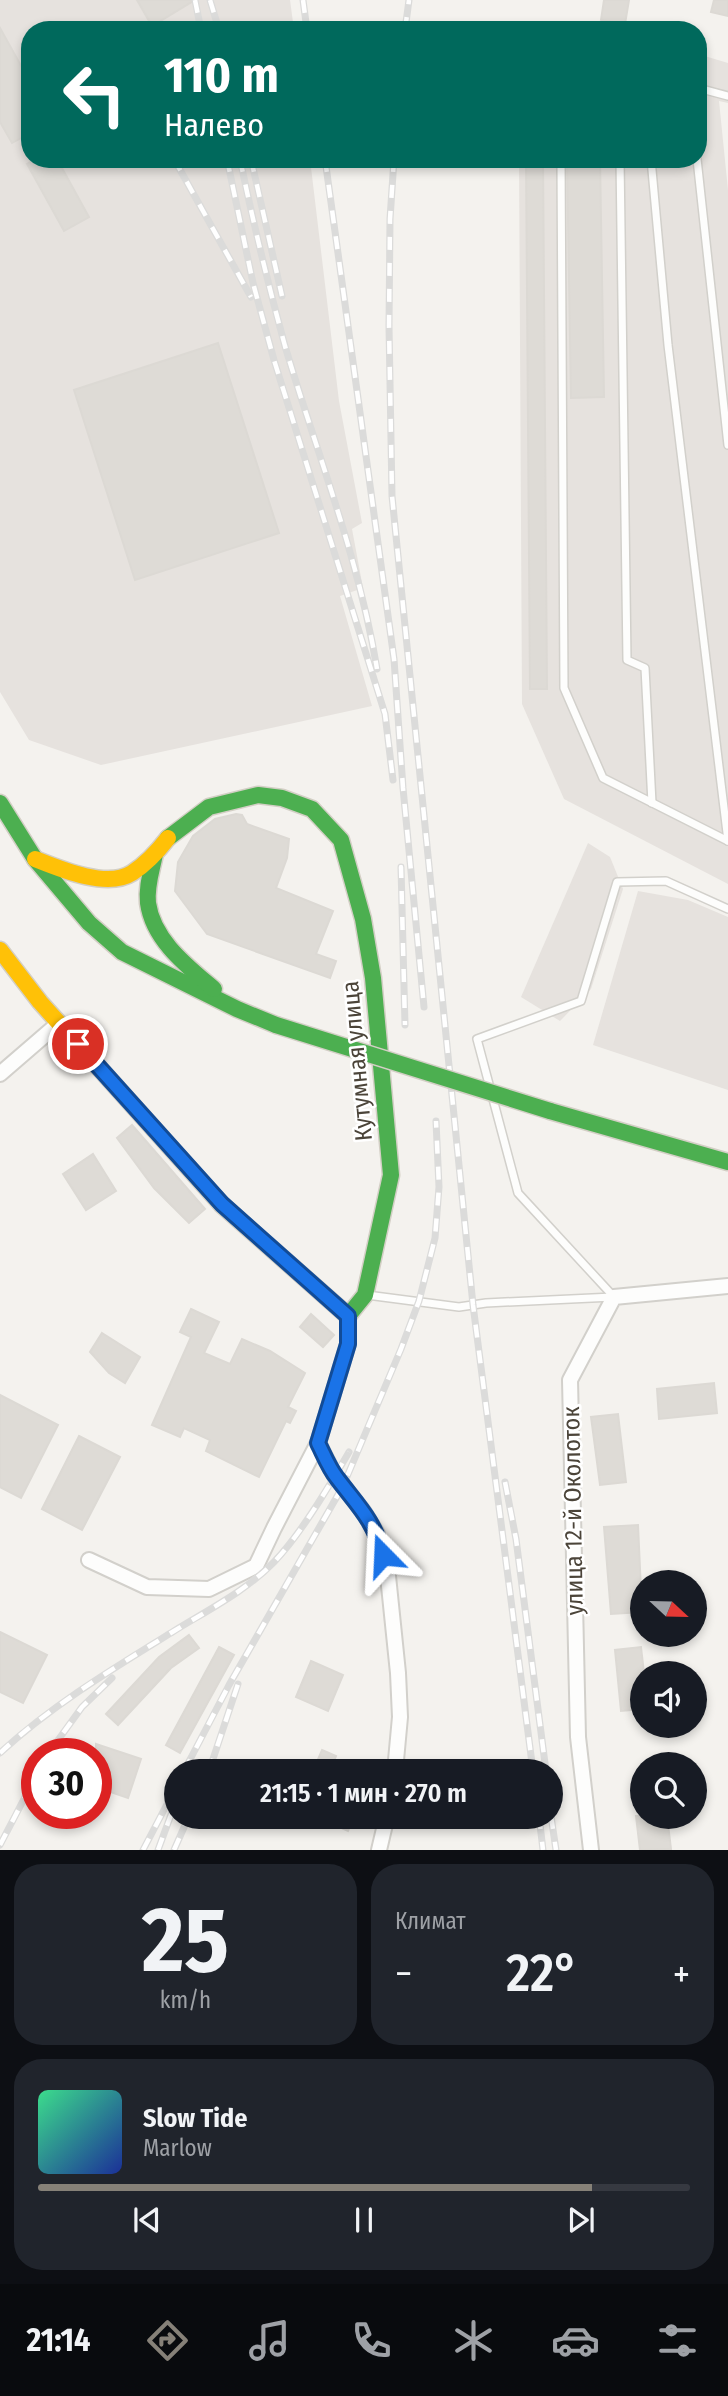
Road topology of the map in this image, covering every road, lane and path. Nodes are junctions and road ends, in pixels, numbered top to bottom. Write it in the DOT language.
graph roads {
  1 [pos="707,90"];
  2 [pos="728,96"];
  3 [pos="561,168"];
  4 [pos="620,168"];
  5 [pos="652,168"];
  6 [pos="698,168"];
  7 [pos="728,444"];
  8 [pos="0,803"];
  9 [pos="652,803"];
  10 [pos="728,841"];
  11 [pos="155,854"];
  12 [pos="35,859"];
  13 [pos="728,909"];
  14 [pos="0,950"];
  15 [pos="237,1009"];
  16 [pos="60,1023"];
  17 [pos="0,1074"];
  18 [pos="728,1162"];
  19 [pos="728,1286"];
  20 [pos="365,1295"];
  21 [pos="614,1297"];
  22 [pos="348,1316"];
  23 [pos="318,1443"];
  24 [pos="89,1560"];
  25 [pos="396,1759"];
  26 [pos="384,1829"];
  27 [pos="379,1850"];
  28 [pos="591,1850"];
  1 -- 2 [label="lane"];
  3 -- 9 [label="lane"];
  4 -- 9 [label="lane"];
  5 -- 10 [label="lane"];
  6 -- 7 [label="lane"];
  8 -- 12 [label="street"];
  9 -- 10 [label="lane"];
  11 -- 12 [label="street"];
  11 -- 15 [label="street"];
  11 -- 20 [label="street, Кутумная улица"];
  12 -- 15 [label="street"];
  13 -- 21 [label="lane"];
  14 -- 16 [label="street"];
  15 -- 18 [label="street, bridge"];
  16 -- 17 [label="street"];
  16 -- 22 [label="street"];
  19 -- 21 [label="street"];
  20 -- 21 [label="lane"];
  20 -- 22 [label="street, Кутумная улица"];
  21 -- 28 [label="street, улица 12-й Околоток"];
  22 -- 23 [label="street"];
  23 -- 24 [label="street"];
  23 -- 25 [label="street"];
  26 -- 27 [label="street"];
}
